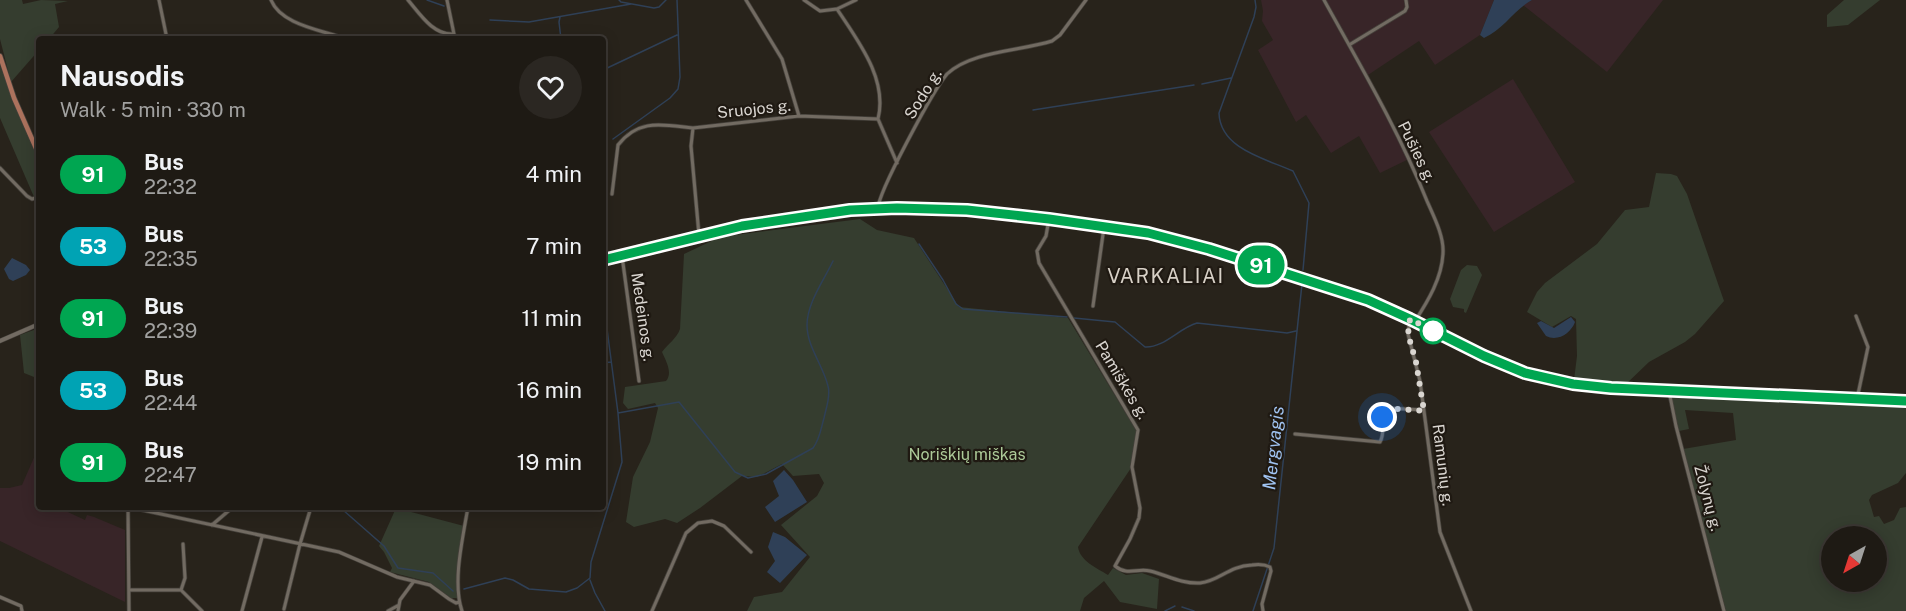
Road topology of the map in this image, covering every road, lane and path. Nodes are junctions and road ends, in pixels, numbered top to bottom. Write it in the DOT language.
graph roads {
  1 [pos="159,0"];
  2 [pos="271,0"];
  3 [pos="408,0"];
  4 [pos="447,0"];
  5 [pos="746,0"];
  6 [pos="804,0"];
  7 [pos="856,0"];
  8 [pos="1086,0"];
  9 [pos="1324,0"];
  10 [pos="1406,0"];
  11 [pos="837,9"];
  12 [pos="453,34"];
  13 [pos="166,36"];
  14 [pos="337,36"];
  15 [pos="1349,45"];
  16 [pos="0,56"];
  17 [pos="799,116"];
  18 [pos="878,119"];
  19 [pos="693,128"];
  20 [pos="36,148"];
  21 [pos="897,163"];
  22 [pos="0,168"];
  23 [pos="612,194"];
  24 [pos="36,197"];
  25 [pos="878,209"];
  26 [pos="1049,219"];
  27 [pos="1104,226"];
  28 [pos="699,235"];
  29 [pos="622,256"];
  30 [pos="606,259"];
  31 [pos="1093,306"];
  32 [pos="1856,316"];
  33 [pos="1413,320"];
  34 [pos="36,325"];
  35 [pos="0,341"];
  36 [pos="639,381"];
  37 [pos="1669,391"];
  38 [pos="1857,399"];
  39 [pos="1906,401"];
  40 [pos="1424,411"];
  41 [pos="1295,434"];
  42 [pos="128,510"];
  43 [pos="143,510"];
  44 [pos="230,510"];
  45 [pos="310,510"];
  46 [pos="468,510"];
  47 [pos="212,525"];
  48 [pos="262,537"];
  49 [pos="183,544"];
  50 [pos="300,544"];
  51 [pos="751,552"];
  52 [pos="414,581"];
  53 [pos="129,590"];
  54 [pos="181,590"];
  55 [pos="0,597"];
  56 [pos="459,602"];
  57 [pos="399,605"];
  58 [pos="284,609"];
  59 [pos="22,611"];
  60 [pos="129,611"];
  61 [pos="202,611"];
  62 [pos="242,611"];
  63 [pos="388,611"];
  64 [pos="398,611"];
  65 [pos="462,611"];
  66 [pos="652,611"];
  67 [pos="1263,611"];
  68 [pos="1471,611"];
  69 [pos="1724,611"];
  1 -- 13 [label="street"];
  2 -- 14 [label="street"];
  3 -- 12 [label="street"];
  4 -- 12 [label="street"];
  5 -- 17 [label="street"];
  6 -- 11 [label="street"];
  7 -- 11 [label="street"];
  8 -- 21 [label="street, Sodo g."];
  9 -- 15 [label="street, Pušies g."];
  10 -- 15 [label="street"];
  11 -- 18 [label="street"];
  15 -- 33 [label="street, Pušies g."];
  16 -- 20 [label="main road"];
  17 -- 18 [label="street, Sruojos g."];
  17 -- 19 [label="street, Sruojos g."];
  18 -- 21 [label="street"];
  19 -- 23 [label="street, Sruojos g."];
  19 -- 28 [label="street"];
  21 -- 25 [label="street, Sodo g."];
  22 -- 24 [label="street"];
  25 -- 26 [label="main road"];
  25 -- 28 [label="main road"];
  26 -- 27 [label="main road"];
  26 -- 67 [label="street, Pamiškės g."];
  27 -- 31 [label="street"];
  27 -- 33 [label="main road"];
  28 -- 29 [label="main road"];
  29 -- 30 [label="main road"];
  29 -- 36 [label="street, Medeinos g."];
  32 -- 38 [label="street"];
  33 -- 37 [label="main road"];
  33 -- 40 [label="street, Ramunių g."];
  34 -- 35 [label="main road"];
  37 -- 38 [label="main road"];
  37 -- 69 [label="street, Žolynų g."];
  38 -- 39 [label="main road"];
  40 -- 41 [label="street"];
  40 -- 68 [label="street, Ramunių g."];
  42 -- 53 [label="street"];
  43 -- 47 [label="street"];
  44 -- 47 [label="street"];
  45 -- 50 [label="street"];
  46 -- 56 [label="street"];
  47 -- 48 [label="street"];
  48 -- 50 [label="street"];
  48 -- 62 [label="street"];
  49 -- 54 [label="street"];
  50 -- 52 [label="street"];
  50 -- 58 [label="street"];
  51 -- 66 [label="street"];
  52 -- 56 [label="street"];
  52 -- 57 [label="street"];
  53 -- 54 [label="street"];
  53 -- 60 [label="street"];
  54 -- 61 [label="street"];
  55 -- 59 [label="street"];
  56 -- 65 [label="street"];
  57 -- 63 [label="street"];
  57 -- 64 [label="street"];
}
